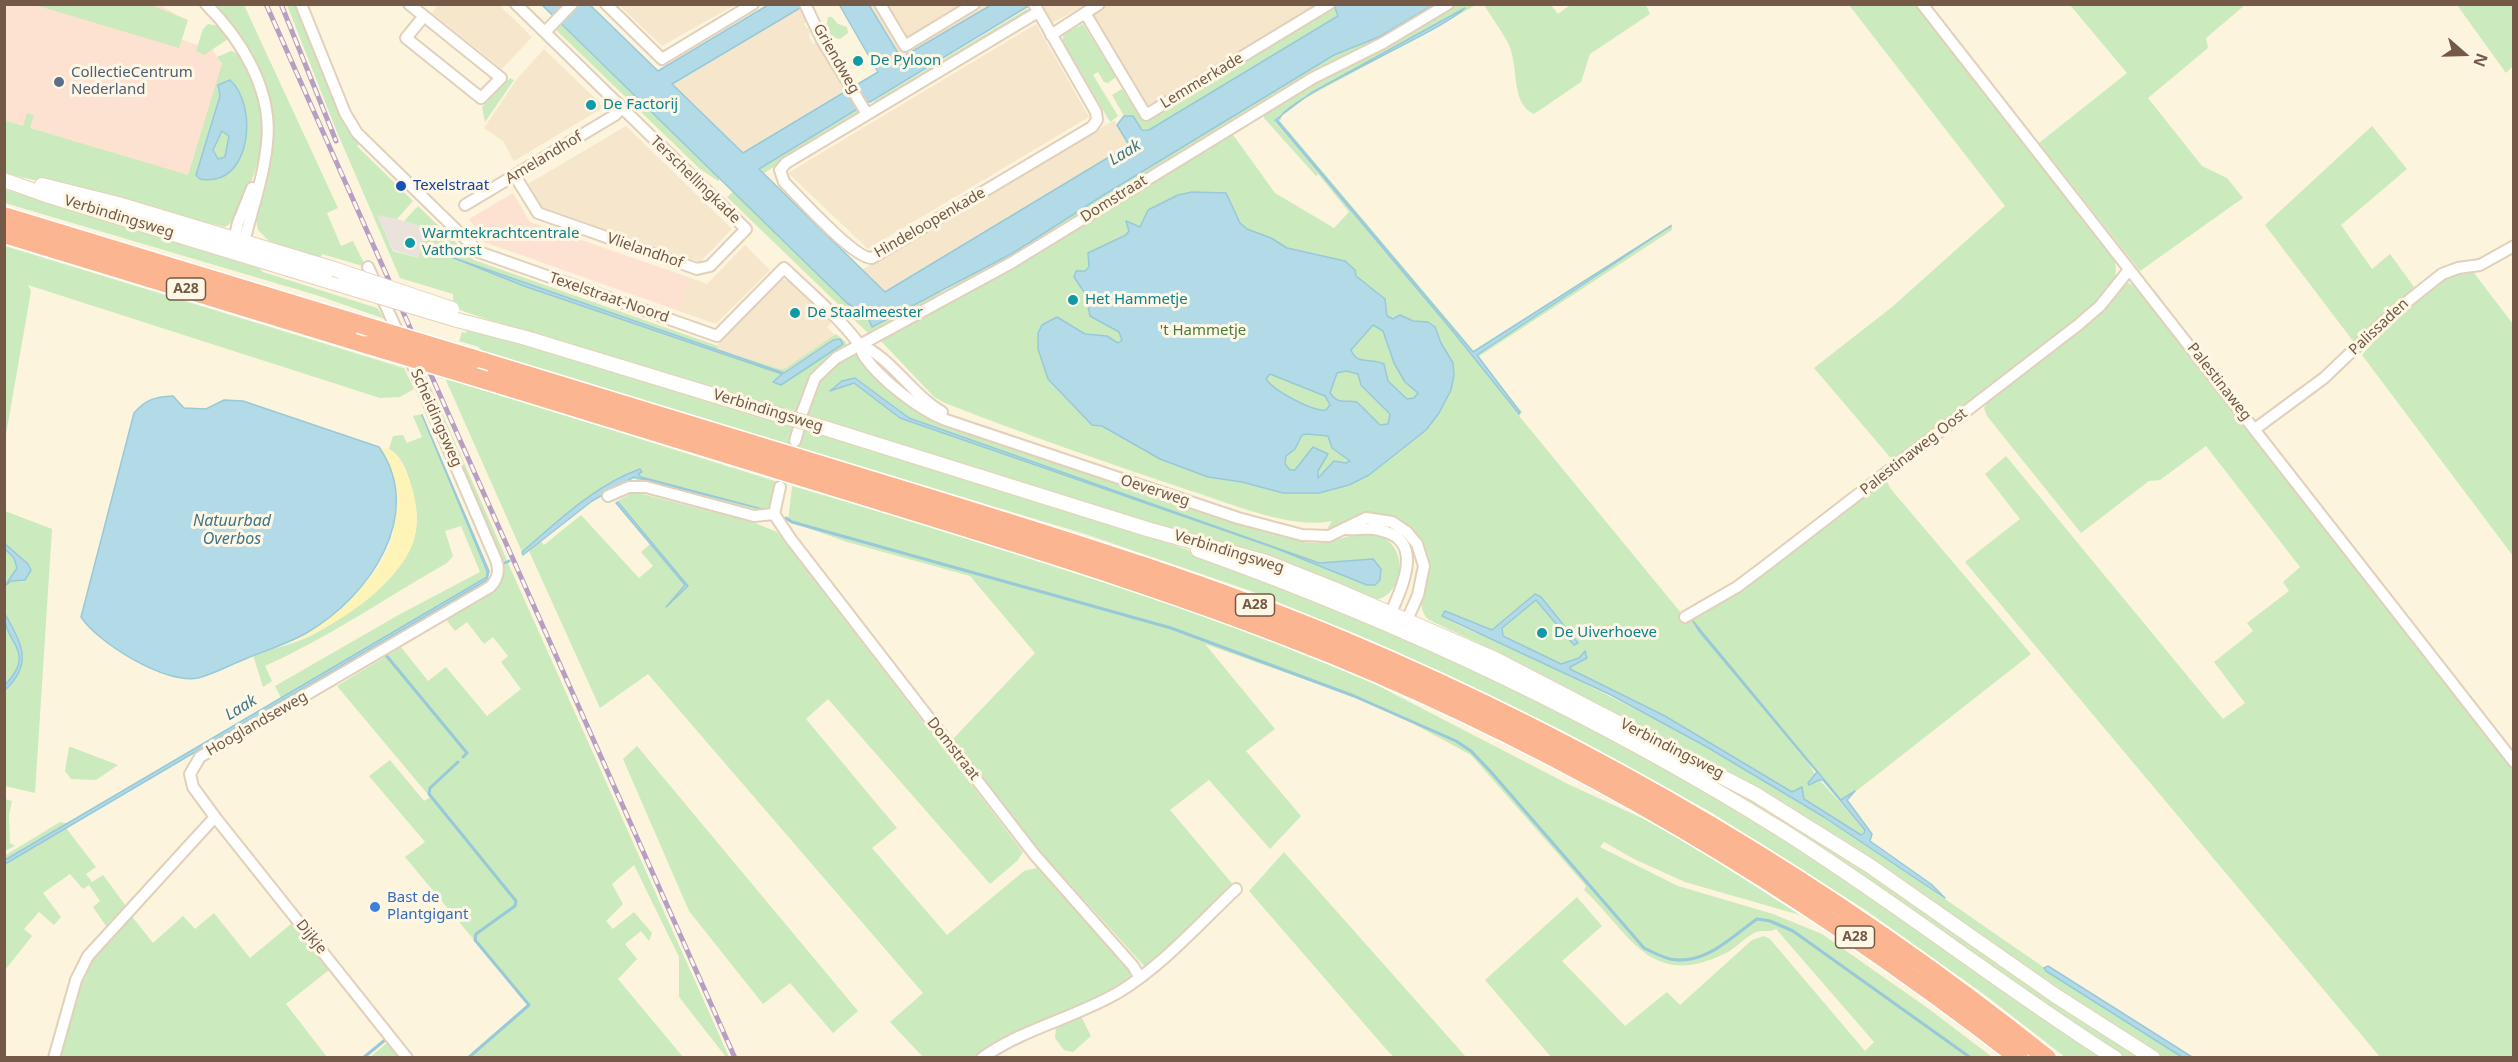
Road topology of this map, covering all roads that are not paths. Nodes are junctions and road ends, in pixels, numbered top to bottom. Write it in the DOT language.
graph roads {
  1 [pos="206,4"];
  2 [pos="301,4"];
  3 [pos="409,4"];
  4 [pos="516,4"];
  5 [pos="606,4"];
  6 [pos="753,4"];
  7 [pos="880,4"];
  8 [pos="974,4"];
  9 [pos="1100,4"];
  10 [pos="1448,4"];
  11 [pos="1922,4"];
  12 [pos="805,5"];
  13 [pos="1328,5"];
  14 [pos="1036,8"];
  15 [pos="568,9"];
  16 [pos="1085,13"];
  17 [pos="424,16"];
  18 [pos="545,32"];
  19 [pos="1051,35"];
  20 [pos="622,108"];
  21 [pos="867,114"];
  22 [pos="515,176"];
  23 [pos="4,179"];
  24 [pos="465,206"];
  25 [pos="4,216"];
  26 [pos="746,229"];
  27 [pos="4,234"];
  28 [pos="237,244"];
  29 [pos="2514,246"];
  30 [pos="368,267"];
  31 [pos="784,268"];
  32 [pos="2129,270"];
  33 [pos="455,315"];
  34 [pos="859,344"];
  35 [pos="802,413"];
  36 [pos="799,428"];
  37 [pos="2255,429"];
  38 [pos="795,441"];
  39 [pos="780,487"];
  40 [pos="608,496"];
  41 [pos="774,514"];
  42 [pos="1147,529"];
  43 [pos="1346,530"];
  44 [pos="498,571"];
  45 [pos="1391,613"];
  46 [pos="1685,617"];
  47 [pos="1401,624"];
  48 [pos="2514,762"];
  49 [pos="215,817"];
  50 [pos="1236,889"];
  51 [pos="1140,978"];
  52 [pos="54,1058"];
  53 [pos="407,1058"];
  54 [pos="982,1058"];
  55 [pos="2019,1058"];
  56 [pos="2048,1058"];
  57 [pos="2115,1058"];
  58 [pos="2153,1058"];
  1 -- 28 [label="street"];
  2 -- 31 [label="street, Texelstraat-Noord"];
  3 -- 17 [label="street"];
  4 -- 18 [label="street, Terschellingkade"];
  5 -- 6 [label="street"];
  7 -- 8 [label="street"];
  9 -- 16 [label="street"];
  10 -- 34 [label="street, Domstraat"];
  11 -- 32 [label="street, Palestinaweg"];
  12 -- 21 [label="street, Griendweg"];
  13 -- 16 [label="street, Lemmerkade"];
  14 -- 19 [label="street, Hindeloopenkade"];
  14 -- 21 [label="street, Hindeloopenkade"];
  15 -- 18 [label="street"];
  16 -- 19 [label="street"];
  17 -- 17 [label="street"];
  18 -- 20 [label="street, Terschellingkade"];
  19 -- 21 [label="street, Hindeloopenkade"];
  20 -- 22 [label="street, Amelandhof"];
  20 -- 26 [label="street, Terschellingkade"];
  22 -- 24 [label="street, Amelandhof"];
  22 -- 26 [label="street, Vlielandhof"];
  23 -- 28 [label="main road, Verbindingsweg"];
  25 -- 56 [label="highway, A28, bridge"];
  27 -- 55 [label="highway, A28, bridge"];
  28 -- 33 [label="main road, Verbindingsweg, bridge"];
  28 -- 33 [label="main road, Verbindingsweg, bridge"];
  29 -- 37 [label="street, Palissaden"];
  30 -- 44 [label="street, Scheidingsweg"];
  31 -- 34 [label="street, Oeverweg"];
  32 -- 37 [label="street, Palestinaweg"];
  32 -- 46 [label="street, Palestinaweg Oost"];
  33 -- 42 [label="main road, Verbindingsweg, bridge"];
  34 -- 35 [label="street, Domstraat"];
  34 -- 43 [label="street, Oeverweg"];
  36 -- 38 [label="street"];
  37 -- 48 [label="street, Palestinaweg"];
  39 -- 41 [label="street"];
  40 -- 41 [label="street"];
  41 -- 51 [label="street, Domstraat"];
  42 -- 45 [label="main road, Verbindingsweg"];
  42 -- 47 [label="main road, Verbindingsweg"];
  43 -- 45 [label="street, Oeverweg"];
  43 -- 47 [label="street, Oeverweg"];
  44 -- 49 [label="street, Hooglandseweg"];
  45 -- 47 [label="main road, Verbindingsweg"];
  47 -- 57 [label="main road, Verbindingsweg"];
  47 -- 58 [label="main road, Verbindingsweg"];
  49 -- 52 [label="street"];
  49 -- 53 [label="street, Dijkje"];
  50 -- 51 [label="street"];
  51 -- 54 [label="street"];
}
